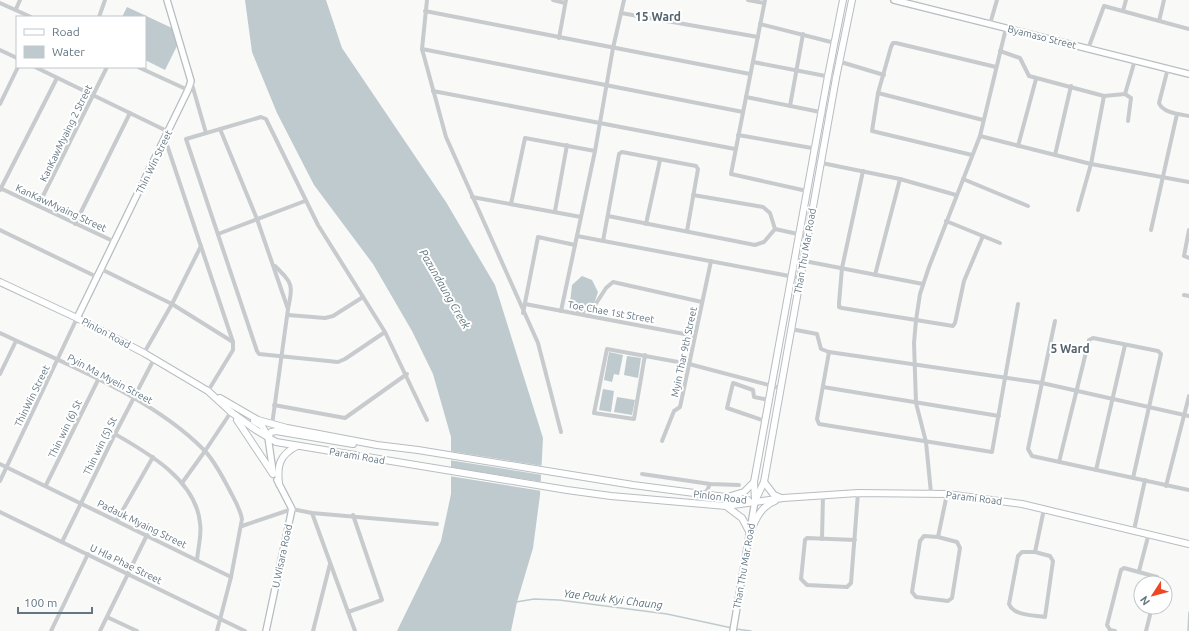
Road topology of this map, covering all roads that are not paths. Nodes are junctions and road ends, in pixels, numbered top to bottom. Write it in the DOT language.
graph roads {
  1 [pos="20,0"];
  2 [pos="105,0"];
  3 [pos="167,0"];
  4 [pos="427,0"];
  5 [pos="553,0"];
  6 [pos="624,0"];
  7 [pos="748,0"];
  8 [pos="844,0"];
  9 [pos="852,0"];
  10 [pos="895,0"];
  11 [pos="996,0"];
  12 [pos="1126,0"];
  13 [pos="1164,0"];
  14 [pos="566,1"];
  15 [pos="765,2"];
  16 [pos="0,3"];
  17 [pos="16,10"];
  18 [pos="1123,11"];
  19 [pos="425,12"];
  20 [pos="621,13"];
  21 [pos="29,16"];
  22 [pos="100,16"];
  23 [pos="1159,21"];
  24 [pos="760,24"];
  25 [pos="990,24"];
  26 [pos="1006,28"];
  27 [pos="1189,29"];
  28 [pos="803,34"];
  29 [pos="758,37"];
  30 [pos="559,38"];
  31 [pos="835,43"];
  32 [pos="613,48"];
  33 [pos="422,49"];
  34 [pos="1088,49"];
  35 [pos="0,50"];
  36 [pos="1000,51"];
  37 [pos="16,58"];
  38 [pos="831,59"];
  39 [pos="1135,60"];
  40 [pos="753,62"];
  41 [pos="839,62"];
  42 [pos="996,67"];
  43 [pos="17,68"];
  44 [pos="37,68"];
  45 [pos="106,68"];
  46 [pos="140,68"];
  47 [pos="1168,68"];
  48 [pos="797,69"];
  49 [pos="750,74"];
  50 [pos="1189,74"];
  51 [pos="884,75"];
  52 [pos="828,76"];
  53 [pos="57,78"];
  54 [pos="836,78"];
  55 [pos="1036,79"];
  56 [pos="191,81"];
  57 [pos="606,85"];
  58 [pos="1071,86"];
  59 [pos="188,90"];
  60 [pos="433,91"];
  61 [pos="878,93"];
  62 [pos="1125,94"];
  63 [pos="93,95"];
  64 [pos="1104,96"];
  65 [pos="746,97"];
  66 [pos="1,98"];
  67 [pos="0,104"];
  68 [pos="790,106"];
  69 [pos="743,112"];
  70 [pos="821,112"];
  71 [pos="130,113"];
  72 [pos="830,114"];
  73 [pos="1177,114"];
  74 [pos="1189,116"];
  75 [pos="983,120"];
  76 [pos="1128,122"];
  77 [pos="599,123"];
  78 [pos="220,129"];
  79 [pos="169,132"];
  80 [pos="206,133"];
  81 [pos="738,135"];
  82 [pos="980,136"];
  83 [pos="165,139"];
  84 [pos="567,145"];
  85 [pos="1018,146"];
  86 [pos="735,149"];
  87 [pos="814,149"];
  88 [pos="595,150"];
  89 [pos="823,150"];
  90 [pos="972,155"];
  91 [pos="1055,155"];
  92 [pos="660,160"];
  93 [pos="812,161"];
  94 [pos="821,162"];
  95 [pos="1091,164"];
  96 [pos="863,170"];
  97 [pos="900,178"];
  98 [pos="1163,178"];
  99 [pos="963,179"];
  100 [pos="1189,182"];
  101 [pos="0,189"];
  102 [pos="807,191"];
  103 [pos="693,195"];
  104 [pos="956,195"];
  105 [pos="472,197"];
  106 [pos="305,201"];
  107 [pos="511,204"];
  108 [pos="38,206"];
  109 [pos="1028,206"];
  110 [pos="1078,210"];
  111 [pos="554,211"];
  112 [pos="581,216"];
  113 [pos="608,216"];
  114 [pos="257,219"];
  115 [pos="946,221"];
  116 [pos="74,224"];
  117 [pos="646,224"];
  118 [pos="775,229"];
  119 [pos="0,230"];
  120 [pos="1151,230"];
  121 [pos="1189,230"];
  122 [pos="687,231"];
  123 [pos="218,234"];
  124 [pos="799,234"];
  125 [pos="576,236"];
  126 [pos="807,236"];
  127 [pos="983,236"];
  128 [pos="603,241"];
  129 [pos="115,242"];
  130 [pos="1000,243"];
  131 [pos="575,245"];
  132 [pos="201,246"];
  133 [pos="1189,258"];
  134 [pos="794,259"];
  135 [pos="711,261"];
  136 [pos="803,261"];
  137 [pos="274,266"];
  138 [pos="842,268"];
  139 [pos="101,269"];
  140 [pos="875,275"];
  141 [pos="791,276"];
  142 [pos="97,277"];
  143 [pos="800,278"];
  144 [pos="0,282"];
  145 [pos="923,284"];
  146 [pos="363,297"];
  147 [pos="702,302"];
  148 [pos="172,304"];
  149 [pos="525,304"];
  150 [pos="1018,304"];
  151 [pos="288,309"];
  152 [pos="561,311"];
  153 [pos="523,313"];
  154 [pos="288,315"];
  155 [pos="588,316"];
  156 [pos="77,318"];
  157 [pos="916,320"];
  158 [pos="1055,321"];
  159 [pos="791,329"];
  160 [pos="385,332"];
  161 [pos="0,333"];
  162 [pos="695,336"];
  163 [pos="16,341"];
  164 [pos="233,342"];
  165 [pos="779,342"];
  166 [pos="789,344"];
  167 [pos="1125,345"];
  168 [pos="829,352"];
  169 [pos="144,353"];
  170 [pos="645,355"];
  171 [pos="281,357"];
  172 [pos="154,359"];
  173 [pos="58,361"];
  174 [pos="689,364"];
  175 [pos="914,364"];
  176 [pos="0,374"];
  177 [pos="407,374"];
  178 [pos="1005,378"];
  179 [pos="98,380"];
  180 [pos="1042,383"];
  181 [pos="771,386"];
  182 [pos="823,387"];
  183 [pos="780,388"];
  184 [pos="208,391"];
  185 [pos="1076,391"];
  186 [pos="1189,396"];
  187 [pos="133,398"];
  188 [pos="1112,399"];
  189 [pos="768,400"];
  190 [pos="916,403"];
  191 [pos="274,405"];
  192 [pos="1150,407"];
  193 [pos="231,412"];
  194 [pos="245,414"];
  195 [pos="1187,415"];
  196 [pos="999,416"];
  197 [pos="427,420"];
  198 [pos="765,421"];
  199 [pos="272,425"];
  200 [pos="562,432"];
  201 [pos="115,434"];
  202 [pos="268,437"];
  203 [pos="662,441"];
  204 [pos="926,442"];
  205 [pos="377,445"];
  206 [pos="297,446"];
  207 [pos="418,450"];
  208 [pos="206,452"];
  209 [pos="153,457"];
  210 [pos="1059,462"];
  211 [pos="0,464"];
  212 [pos="417,466"];
  213 [pos="7,467"];
  214 [pos="1096,470"];
  215 [pos="273,474"];
  216 [pos="642,474"];
  217 [pos="1133,478"];
  218 [pos="1145,480"];
  219 [pos="0,481"];
  220 [pos="754,482"];
  221 [pos="764,482"];
  222 [pos="182,483"];
  223 [pos="280,484"];
  224 [pos="710,484"];
  225 [pos="46,485"];
  226 [pos="739,485"];
  227 [pos="1166,486"];
  228 [pos="1189,490"];
  229 [pos="858,493"];
  230 [pos="931,493"];
  231 [pos="947,494"];
  232 [pos="705,495"];
  233 [pos="823,495"];
  234 [pos="726,497"];
  235 [pos="783,498"];
  236 [pos="755,501"];
  237 [pos="82,503"];
  238 [pos="726,506"];
  239 [pos="292,509"];
  240 [pos="1044,509"];
  241 [pos="0,512"];
  242 [pos="312,513"];
  243 [pos="353,515"];
  244 [pos="117,520"];
  245 [pos="437,524"];
  246 [pos="242,526"];
  247 [pos="1134,530"];
  248 [pos="750,533"];
  249 [pos="1150,533"];
  250 [pos="147,535"];
  251 [pos="938,537"];
  252 [pos="822,539"];
  253 [pos="855,540"];
  254 [pos="62,542"];
  255 [pos="1189,544"];
  256 [pos="1035,552"];
  257 [pos="88,554"];
  258 [pos="197,560"];
  259 [pos="330,563"];
  260 [pos="1139,571"];
  261 [pos="128,574"];
  262 [pos="1151,575"];
  263 [pos="231,577"];
  264 [pos="348,612"];
  265 [pos="1150,615"];
  266 [pos="107,617"];
  267 [pos="220,618"];
  268 [pos="52,631"];
  269 [pos="100,631"];
  270 [pos="137,631"];
  271 [pos="217,631"];
  272 [pos="245,631"];
  273 [pos="266,631"];
  274 [pos="313,631"];
  275 [pos="355,631"];
  276 [pos="733,631"];
  277 [pos="1115,631"];
  278 [pos="1146,631"];
  1 -- 17 [label="street"];
  2 -- 22 [label="street"];
  3 -- 56 [label="main road"];
  4 -- 19 [label="street"];
  5 -- 14 [label="street"];
  6 -- 20 [label="street"];
  7 -- 15 [label="street"];
  8 -- 31 [label="main road, Than Thu Mar Road"];
  9 -- 41 [label="main road, Than Thu Mar Road"];
  10 -- 25 [label="main road, Byamaso Street"];
  11 -- 25 [label="street"];
  12 -- 18 [label="street"];
  13 -- 23 [label="street"];
  14 -- 30 [label="street"];
  15 -- 24 [label="street"];
  16 -- 17 [label="street"];
  17 -- 21 [label="street"];
  18 -- 23 [label="street"];
  18 -- 34 [label="street"];
  19 -- 30 [label="street"];
  19 -- 33 [label="street"];
  20 -- 29 [label="street"];
  20 -- 32 [label="street"];
  23 -- 27 [label="street"];
  24 -- 28 [label="street"];
  24 -- 29 [label="street"];
  25 -- 26 [label="main road, Byamaso Street"];
  26 -- 34 [label="main road, Byamaso Street"];
  26 -- 36 [label="street"];
  28 -- 31 [label="street"];
  28 -- 48 [label="street"];
  29 -- 40 [label="street"];
  30 -- 32 [label="street"];
  31 -- 38 [label="main road, Than Thu Mar Road"];
  32 -- 49 [label="street"];
  32 -- 57 [label="street"];
  33 -- 57 [label="street"];
  33 -- 60 [label="street"];
  34 -- 39 [label="main road, Byamaso Street"];
  35 -- 37 [label="street"];
  36 -- 42 [label="street"];
  36 -- 55 [label="street"];
  38 -- 41 [label="street"];
  38 -- 52 [label="main road, Than Thu Mar Road"];
  39 -- 47 [label="main road, Byamaso Street"];
  39 -- 62 [label="street"];
  40 -- 48 [label="street"];
  40 -- 49 [label="street"];
  41 -- 51 [label="street"];
  41 -- 54 [label="main road, Than Thu Mar Road"];
  42 -- 51 [label="street"];
  42 -- 75 [label="street"];
  43 -- 66 [label="street"];
  44 -- 53 [label="street"];
  45 -- 63 [label="street, KanKawMyaing 2 Street"];
  46 -- 59 [label="street"];
  47 -- 50 [label="main road, Byamaso Street"];
  47 -- 73 [label="street"];
  48 -- 52 [label="street"];
  48 -- 68 [label="street"];
  49 -- 65 [label="street"];
  51 -- 61 [label="street"];
  52 -- 54 [label="street"];
  52 -- 70 [label="main road, Than Thu Mar Road"];
  53 -- 63 [label="street"];
  53 -- 101 [label="street"];
  54 -- 72 [label="main road, Than Thu Mar Road"];
  55 -- 58 [label="street"];
  55 -- 85 [label="street"];
  56 -- 59 [label="main road, Thin Win Street"];
  56 -- 80 [label="street"];
  57 -- 69 [label="street"];
  57 -- 77 [label="street"];
  58 -- 64 [label="street"];
  58 -- 91 [label="street"];
  59 -- 79 [label="main road, Thin Win Street"];
  60 -- 77 [label="street"];
  60 -- 105 [label="street"];
  61 -- 75 [label="street"];
  61 -- 90 [label="street"];
  62 -- 64 [label="street"];
  62 -- 76 [label="street"];
  63 -- 71 [label="street"];
  63 -- 108 [label="street, KanKawMyaing 2 Street"];
  64 -- 95 [label="street"];
  65 -- 68 [label="street"];
  65 -- 69 [label="street"];
  66 -- 67 [label="street"];
  68 -- 70 [label="street"];
  69 -- 81 [label="street"];
  70 -- 72 [label="street"];
  70 -- 87 [label="main road, Than Thu Mar Road"];
  71 -- 79 [label="street"];
  71 -- 116 [label="street"];
  72 -- 89 [label="main road, Than Thu Mar Road"];
  73 -- 74 [label="street"];
  73 -- 98 [label="street"];
  75 -- 82 [label="street"];
  77 -- 86 [label="street"];
  77 -- 88 [label="street"];
  78 -- 80 [label="street"];
  78 -- 106 [label="street"];
  78 -- 114 [label="street"];
  79 -- 83 [label="main road, Thin Win Street"];
  80 -- 123 [label="street"];
  81 -- 86 [label="street"];
  81 -- 87 [label="street"];
  82 -- 85 [label="street"];
  82 -- 90 [label="street"];
  83 -- 129 [label="main road, Thin Win Street"];
  83 -- 132 [label="street"];
  84 -- 88 [label="street"];
  84 -- 107 [label="street"];
  84 -- 111 [label="street"];
  85 -- 91 [label="street"];
  86 -- 102 [label="street"];
  87 -- 89 [label="street"];
  87 -- 93 [label="main road, Than Thu Mar Road"];
  88 -- 112 [label="street"];
  89 -- 94 [label="main road, Than Thu Mar Road"];
  90 -- 99 [label="street"];
  91 -- 95 [label="street"];
  92 -- 103 [label="street"];
  92 -- 113 [label="street"];
  92 -- 117 [label="street"];
  93 -- 94 [label="street"];
  93 -- 102 [label="main road, Than Thu Mar Road"];
  94 -- 96 [label="street"];
  94 -- 126 [label="main road, Than Thu Mar Road"];
  95 -- 98 [label="street"];
  95 -- 110 [label="street"];
  96 -- 97 [label="street"];
  96 -- 138 [label="street"];
  97 -- 104 [label="street"];
  97 -- 140 [label="street"];
  98 -- 100 [label="street"];
  98 -- 120 [label="street"];
  99 -- 104 [label="street"];
  99 -- 109 [label="street"];
  101 -- 108 [label="street, KanKawMyaing Street"];
  102 -- 124 [label="main road, Than Thu Mar Road"];
  103 -- 118 [label="street"];
  103 -- 122 [label="street"];
  104 -- 115 [label="street"];
  105 -- 107 [label="street"];
  105 -- 153 [label="street"];
  106 -- 114 [label="street"];
  106 -- 146 [label="street"];
  107 -- 111 [label="street"];
  108 -- 116 [label="street, KanKawMyaing Street"];
  111 -- 112 [label="street"];
  112 -- 125 [label="street"];
  113 -- 117 [label="street"];
  113 -- 128 [label="street"];
  114 -- 123 [label="street"];
  114 -- 137 [label="street"];
  115 -- 127 [label="street"];
  115 -- 145 [label="street"];
  116 -- 129 [label="street, KanKawMyaing Street"];
  117 -- 122 [label="street"];
  118 -- 122 [label="street"];
  118 -- 124 [label="street"];
  119 -- 142 [label="street"];
  121 -- 133 [label="street"];
  123 -- 171 [label="street"];
  124 -- 126 [label="street"];
  124 -- 134 [label="main road, Than Thu Mar Road"];
  125 -- 128 [label="street"];
  125 -- 131 [label="street"];
  126 -- 136 [label="main road, Than Thu Mar Road"];
  127 -- 130 [label="street"];
  127 -- 157 [label="street"];
  128 -- 135 [label="street"];
  129 -- 139 [label="main road, Thin Win Street"];
  131 -- 149 [label="street"];
  131 -- 152 [label="street"];
  132 -- 148 [label="street"];
  132 -- 164 [label="street"];
  134 -- 136 [label="street"];
  134 -- 141 [label="main road, Than Thu Mar Road"];
  135 -- 141 [label="street"];
  135 -- 147 [label="street, Myin Thar 9th Street"];
  136 -- 138 [label="street"];
  136 -- 143 [label="main road, Than Thu Mar Road"];
  137 -- 151 [label="street"];
  137 -- 151 [label="street"];
  138 -- 140 [label="street"];
  138 -- 157 [label="street"];
  139 -- 142 [label="main road, Thin Win Street"];
  139 -- 148 [label="street"];
  140 -- 145 [label="street"];
  141 -- 143 [label="street"];
  141 -- 165 [label="main road, Than Thu Mar Road"];
  142 -- 156 [label="main road, Thin Win Street"];
  143 -- 159 [label="main road, Than Thu Mar Road"];
  144 -- 156 [label="main road, Pinlon Road"];
  145 -- 157 [label="street"];
  146 -- 154 [label="street"];
  146 -- 160 [label="street"];
  147 -- 155 [label="street"];
  147 -- 162 [label="street, Myin Thar 9th Street"];
  148 -- 164 [label="street"];
  148 -- 169 [label="street"];
  149 -- 152 [label="street, Toe Chae 1st Street"];
  149 -- 153 [label="street"];
  150 -- 178 [label="street"];
  151 -- 154 [label="street"];
  152 -- 155 [label="street, Toe Chae 1st Street"];
  153 -- 200 [label="street"];
  154 -- 171 [label="street"];
  155 -- 162 [label="street, Toe Chae 1st Street"];
  156 -- 169 [label="main road, Pinlon Road"];
  156 -- 173 [label="street, ThinWin Street"];
  157 -- 175 [label="street"];
  158 -- 180 [label="street"];
  159 -- 166 [label="main road, Than Thu Mar Road"];
  159 -- 168 [label="street"];
  160 -- 171 [label="street"];
  160 -- 177 [label="street"];
  161 -- 163 [label="street, Pyin Ma Myein Street"];
  162 -- 174 [label="street, Myin Thar 9th Street"];
  163 -- 173 [label="street, Pyin Ma Myein Street"];
  163 -- 176 [label="street"];
  164 -- 184 [label="street"];
  165 -- 166 [label="main road"];
  165 -- 181 [label="main road, Than Thu Mar Road"];
  166 -- 183 [label="main road, Than Thu Mar Road"];
  167 -- 185 [label="street"];
  167 -- 188 [label="street"];
  167 -- 192 [label="street"];
  168 -- 175 [label="street"];
  168 -- 182 [label="street"];
  169 -- 172 [label="main road, Pinlon Road"];
  170 -- 170 [label="street"];
  170 -- 174 [label="street"];
  171 -- 191 [label="street"];
  172 -- 184 [label="main road, Pinlon Road"];
  172 -- 187 [label="street, Thin win (5) St"];
  173 -- 179 [label="street, Pyin Ma Myein Street"];
  173 -- 213 [label="street, ThinWin Street"];
  174 -- 181 [label="street"];
  174 -- 203 [label="street, Myin Thar 9th Street"];
  175 -- 178 [label="street"];
  175 -- 190 [label="street"];
  177 -- 191 [label="street"];
  177 -- 197 [label="street"];
  178 -- 180 [label="street"];
  178 -- 196 [label="street"];
  179 -- 187 [label="street, Pyin Ma Myein Street"];
  179 -- 225 [label="street, Thin win (6) St"];
  180 -- 185 [label="street"];
  180 -- 210 [label="street"];
  181 -- 183 [label="street"];
  181 -- 189 [label="main road, Than Thu Mar Road"];
  182 -- 190 [label="street"];
  182 -- 204 [label="street"];
  183 -- 221 [label="main road, Than Thu Mar Road"];
  184 -- 193 [label="main road, Pinlon Road"];
  184 -- 194 [label="main road, Pinlon Road"];
  185 -- 188 [label="street"];
  185 -- 210 [label="street"];
  186 -- 195 [label="street"];
  187 -- 201 [label="street, Thin win (5) St"];
  187 -- 208 [label="street, Pyin Ma Myein Street"];
  188 -- 192 [label="street"];
  188 -- 214 [label="street"];
  189 -- 198 [label="main road, Than Thu Mar Road"];
  189 -- 198 [label="street"];
  190 -- 196 [label="street"];
  190 -- 204 [label="street"];
  191 -- 199 [label="street"];
  192 -- 195 [label="street"];
  192 -- 217 [label="street"];
  193 -- 202 [label="main road, Pinlon Road"];
  193 -- 208 [label="street"];
  193 -- 215 [label="main road"];
  194 -- 199 [label="main road, Pinlon Road"];
  194 -- 202 [label="main road"];
  195 -- 227 [label="street"];
  196 -- 204 [label="street"];
  198 -- 220 [label="main road, Than Thu Mar Road"];
  199 -- 205 [label="main road, Pinlon Road"];
  201 -- 209 [label="street"];
  201 -- 237 [label="street, Thin win (5) St"];
  202 -- 205 [label="main road"];
  202 -- 206 [label="main road, Pinlon Road"];
  202 -- 215 [label="main road"];
  204 -- 230 [label="street"];
  205 -- 207 [label="main road, Parami Road"];
  206 -- 212 [label="main road, Parami Road"];
  206 -- 223 [label="main road"];
  207 -- 232 [label="main road, Pinlon Road"];
  208 -- 222 [label="street"];
  208 -- 246 [label="street, Pyin Ma Myein Street"];
  209 -- 222 [label="street"];
  209 -- 244 [label="street"];
  210 -- 214 [label="street"];
  211 -- 213 [label="street, Padauk Myaing Street"];
  212 -- 238 [label="main road, Pinlon Road"];
  213 -- 219 [label="street, ThinWin Street"];
  213 -- 225 [label="street, Padauk Myaing Street"];
  214 -- 217 [label="street"];
  215 -- 223 [label="main road"];
  216 -- 224 [label="street"];
  217 -- 218 [label="street"];
  218 -- 227 [label="street"];
  218 -- 247 [label="street"];
  220 -- 234 [label="main road"];
  220 -- 236 [label="main road, Than Thu Mar Road"];
  221 -- 235 [label="main road"];
  221 -- 236 [label="main road, Than Thu Mar Road"];
  222 -- 258 [label="street"];
  223 -- 239 [label="main road"];
  224 -- 226 [label="street"];
  224 -- 232 [label="street"];
  225 -- 237 [label="street, Padauk Myaing Street"];
  227 -- 228 [label="street"];
  229 -- 230 [label="main road, Parami Road"];
  229 -- 233 [label="main road, Parami Road"];
  229 -- 253 [label="street"];
  230 -- 231 [label="main road, Parami Road"];
  231 -- 240 [label="main road, Parami Road"];
  231 -- 251 [label="street"];
  232 -- 234 [label="main road, Pinlon Road"];
  233 -- 235 [label="main road, Parami Road"];
  233 -- 252 [label="street"];
  234 -- 236 [label="main road, Pinlon Road"];
  235 -- 236 [label="main road, Parami Road"];
  235 -- 248 [label="main road"];
  236 -- 238 [label="main road, Pinlon Road"];
  236 -- 248 [label="main road, Than Thu Mar Road"];
  237 -- 244 [label="street, Padauk Myaing Street"];
  237 -- 254 [label="street, Thin win (5) St"];
  238 -- 248 [label="main road"];
  239 -- 242 [label="street"];
  239 -- 246 [label="street"];
  239 -- 273 [label="main road, U Wisara Road"];
  240 -- 247 [label="main road, Parami Road"];
  240 -- 256 [label="street"];
  241 -- 254 [label="street, U Hla Phae Street"];
  242 -- 243 [label="street"];
  242 -- 259 [label="street"];
  243 -- 245 [label="street"];
  243 -- 264 [label="street"];
  244 -- 250 [label="street, Padauk Myaing Street"];
  246 -- 263 [label="street, Pyin Ma Myein Street"];
  247 -- 249 [label="main road, Parami Road"];
  248 -- 276 [label="main road, Than Thu Mar Road"];
  249 -- 255 [label="main road, Parami Road"];
  249 -- 260 [label="street"];
  250 -- 258 [label="street, Padauk Myaing Street"];
  250 -- 261 [label="street"];
  251 -- 251 [label="street"];
  252 -- 253 [label="street"];
  252 -- 253 [label="street"];
  254 -- 257 [label="street, U Hla Phae Street"];
  256 -- 256 [label="street"];
  257 -- 261 [label="street, U Hla Phae Street"];
  257 -- 268 [label="street"];
  258 -- 263 [label="street, Padauk Myaing Street"];
  259 -- 264 [label="street"];
  259 -- 274 [label="street"];
  260 -- 262 [label="street"];
  260 -- 277 [label="street"];
  261 -- 266 [label="street"];
  261 -- 267 [label="street, U Hla Phae Street"];
  263 -- 267 [label="street, Pyin Ma Myein Street"];
  264 -- 275 [label="street"];
  265 -- 278 [label="street"];
  266 -- 269 [label="street"];
  266 -- 270 [label="street"];
  267 -- 271 [label="street, Pyin Ma Myein Street"];
  267 -- 272 [label="street, U Hla Phae Street"];
}
